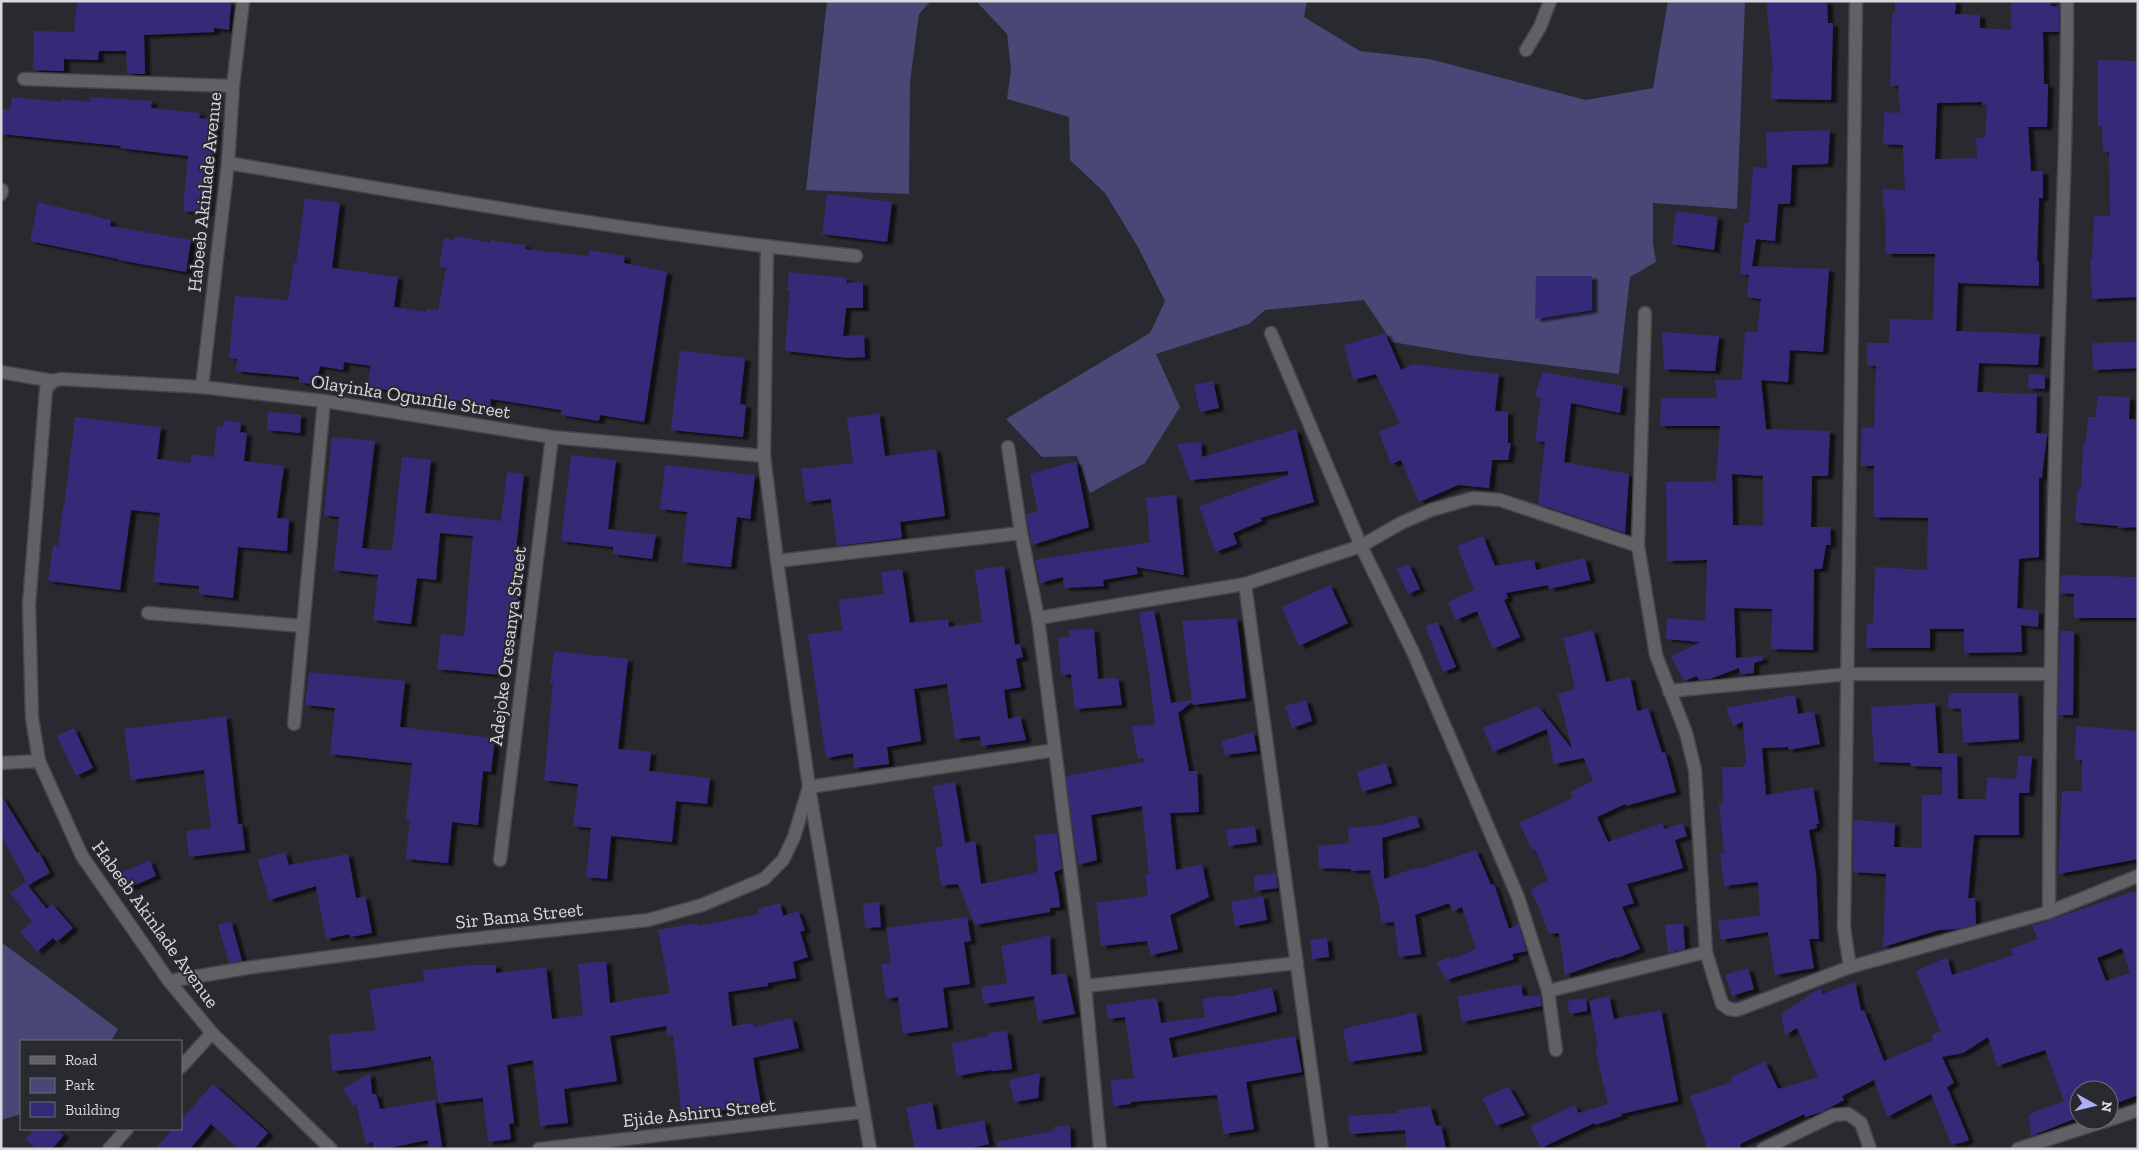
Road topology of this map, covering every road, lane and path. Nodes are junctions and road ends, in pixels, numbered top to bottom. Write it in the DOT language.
graph roads {
  1 [pos="243,1"];
  2 [pos="1550,1"];
  3 [pos="1856,1"];
  4 [pos="2067,1"];
  5 [pos="1526,50"];
  6 [pos="24,79"];
  7 [pos="233,86"];
  8 [pos="228,163"];
  9 [pos="767,247"];
  10 [pos="856,256"];
  11 [pos="1645,313"];
  12 [pos="1271,333"];
  13 [pos="1,372"];
  14 [pos="53,381"];
  15 [pos="202,387"];
  16 [pos="324,401"];
  17 [pos="552,437"];
  18 [pos="1008,447"];
  19 [pos="764,456"];
  20 [pos="1021,533"];
  21 [pos="1361,546"];
  22 [pos="1638,546"];
  23 [pos="777,561"];
  24 [pos="1245,584"];
  25 [pos="148,613"];
  26 [pos="1038,618"];
  27 [pos="303,626"];
  28 [pos="1849,674"];
  29 [pos="2051,674"];
  30 [pos="1669,691"];
  31 [pos="294,724"];
  32 [pos="1055,750"];
  33 [pos="39,761"];
  34 [pos="1,763"];
  35 [pos="809,787"];
  36 [pos="500,860"];
  37 [pos="2138,876"];
  38 [pos="2049,912"];
  39 [pos="1706,952"];
  40 [pos="1297,963"];
  41 [pos="1850,967"];
  42 [pos="169,981"];
  43 [pos="1085,986"];
  44 [pos="1548,991"];
  45 [pos="212,1033"];
  46 [pos="1556,1050"];
  47 [pos="182,1066"];
  48 [pos="2138,1110"];
  49 [pos="863,1112"];
  50 [pos="2119,1116"];
  51 [pos="126,1130"];
  52 [pos="2077,1130"];
  53 [pos="110,1149"];
  54 [pos="331,1149"];
  55 [pos="539,1149"];
  56 [pos="870,1149"];
  57 [pos="1100,1149"];
  58 [pos="1322,1149"];
  59 [pos="1763,1149"];
  60 [pos="1870,1149"];
  61 [pos="2018,1149"];
  1 -- 7 [label="street, Habeeb Akinlade Avenue"];
  2 -- 5 [label="street"];
  3 -- 28 [label="street"];
  4 -- 29 [label="street"];
  6 -- 7 [label="street"];
  7 -- 8 [label="street, Habeeb Akinlade Avenue"];
  8 -- 9 [label="street"];
  8 -- 15 [label="street, Habeeb Akinlade Avenue"];
  9 -- 10 [label="street"];
  9 -- 19 [label="street"];
  11 -- 22 [label="street"];
  12 -- 21 [label="street"];
  13 -- 14 [label="street, Olayinka Ogunfile Street"];
  14 -- 15 [label="street, Olayinka Ogunfile Street"];
  14 -- 33 [label="street, Habeeb Akinlade Avenue"];
  15 -- 16 [label="street, Olayinka Ogunfile Street"];
  16 -- 17 [label="street, Olayinka Ogunfile Street"];
  16 -- 27 [label="street"];
  17 -- 19 [label="street, Olayinka Ogunfile Street"];
  17 -- 36 [label="street, Adejoke Oresanya Street"];
  18 -- 20 [label="street"];
  19 -- 23 [label="street"];
  20 -- 23 [label="street"];
  20 -- 26 [label="street"];
  21 -- 22 [label="street"];
  21 -- 24 [label="street"];
  21 -- 44 [label="street"];
  22 -- 30 [label="street"];
  23 -- 35 [label="street"];
  24 -- 26 [label="street"];
  24 -- 40 [label="street"];
  25 -- 27 [label="street"];
  26 -- 32 [label="street"];
  27 -- 31 [label="street"];
  28 -- 29 [label="street"];
  28 -- 30 [label="street"];
  28 -- 41 [label="street"];
  29 -- 38 [label="street"];
  30 -- 39 [label="street"];
  32 -- 35 [label="street"];
  32 -- 43 [label="street"];
  33 -- 34 [label="street"];
  33 -- 42 [label="street, Habeeb Akinlade Avenue"];
  35 -- 42 [label="street, Sir Bama Street"];
  35 -- 49 [label="street"];
  37 -- 38 [label="street"];
  38 -- 41 [label="street"];
  39 -- 41 [label="street"];
  39 -- 44 [label="street"];
  40 -- 43 [label="street"];
  40 -- 58 [label="street"];
  42 -- 45 [label="street, Habeeb Akinlade Avenue"];
  43 -- 57 [label="street"];
  44 -- 46 [label="street"];
  45 -- 47 [label="street"];
  45 -- 54 [label="street, Habeeb Akinlade Avenue"];
  48 -- 50 [label="street"];
  49 -- 55 [label="street, Ejide Ashiru Street"];
  49 -- 56 [label="street"];
  51 -- 53 [label="street"];
  52 -- 61 [label="street"];
  59 -- 60 [label="street"];
}
